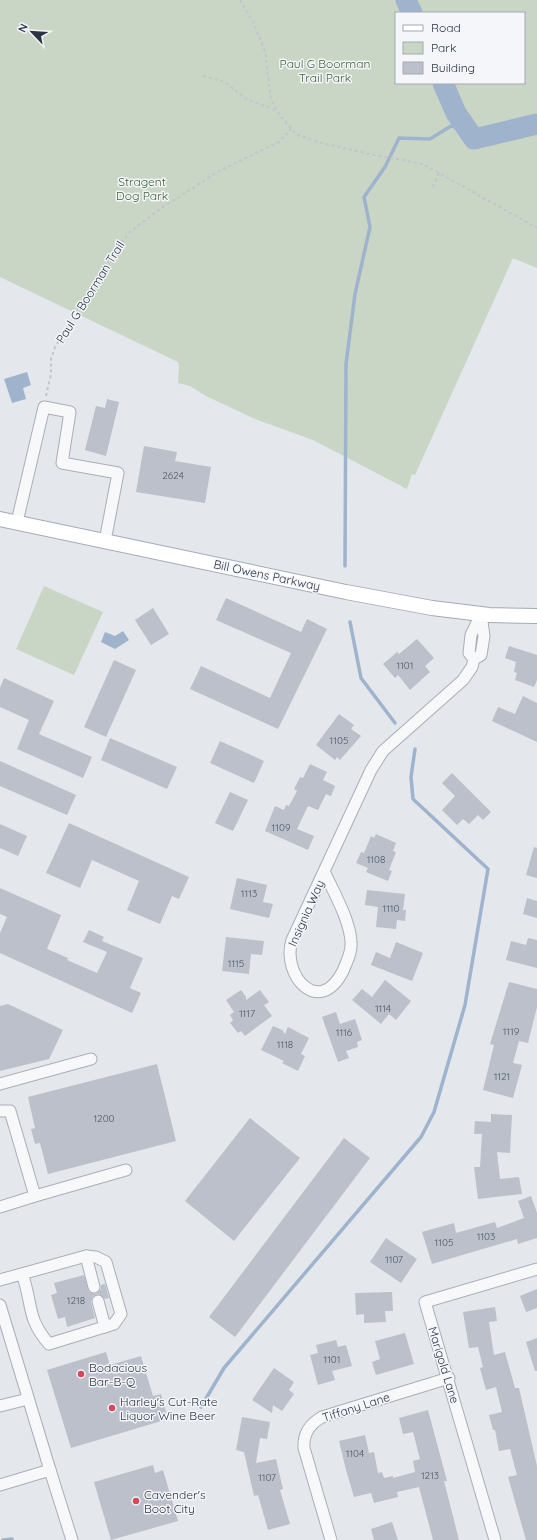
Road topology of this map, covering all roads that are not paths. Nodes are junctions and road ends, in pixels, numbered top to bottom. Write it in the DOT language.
graph roads {
  1 [pos="0,519"];
  2 [pos="17,522"];
  3 [pos="105,541"];
  4 [pos="482,614"];
  5 [pos="537,616"];
  6 [pos="324,871"];
  7 [pos="91,1058"];
  8 [pos="0,1084"];
  9 [pos="0,1110"];
  10 [pos="126,1170"];
  11 [pos="36,1196"];
  12 [pos="0,1207"];
  13 [pos="86,1256"];
  14 [pos="537,1269"];
  15 [pos="22,1274"];
  16 [pos="0,1280"];
  17 [pos="94,1287"];
  18 [pos="98,1301"];
  19 [pos="0,1306"];
  20 [pos="105,1327"];
  21 [pos="449,1378"];
  22 [pos="28,1399"];
  23 [pos="0,1406"];
  24 [pos="50,1470"];
  25 [pos="0,1485"];
  26 [pos="72,1540"];
  27 [pos="331,1540"];
  28 [pos="495,1540"];
  1 -- 2 [label="main road, Bill Owens Parkway"];
  2 -- 3 [label="main road, Bill Owens Parkway"];
  2 -- 3 [label="street"];
  3 -- 4 [label="main road, Bill Owens Parkway"];
  4 -- 5 [label="main road, Bill Owens Parkway"];
  4 -- 6 [label="street, Insignia Way"];
  6 -- 6 [label="street, Insignia Way"];
  7 -- 8 [label="street"];
  9 -- 11 [label="street"];
  10 -- 11 [label="street"];
  11 -- 12 [label="street"];
  13 -- 15 [label="street"];
  13 -- 17 [label="street"];
  13 -- 20 [label="street"];
  14 -- 21 [label="street, Marigold Lane"];
  15 -- 16 [label="street"];
  15 -- 20 [label="street"];
  18 -- 20 [label="street"];
  19 -- 22 [label="street"];
  21 -- 27 [label="street, Tiffany Lane"];
  21 -- 28 [label="street, Marigold Lane"];
  22 -- 23 [label="street"];
  22 -- 24 [label="street"];
  24 -- 25 [label="street"];
  24 -- 26 [label="street"];
}
